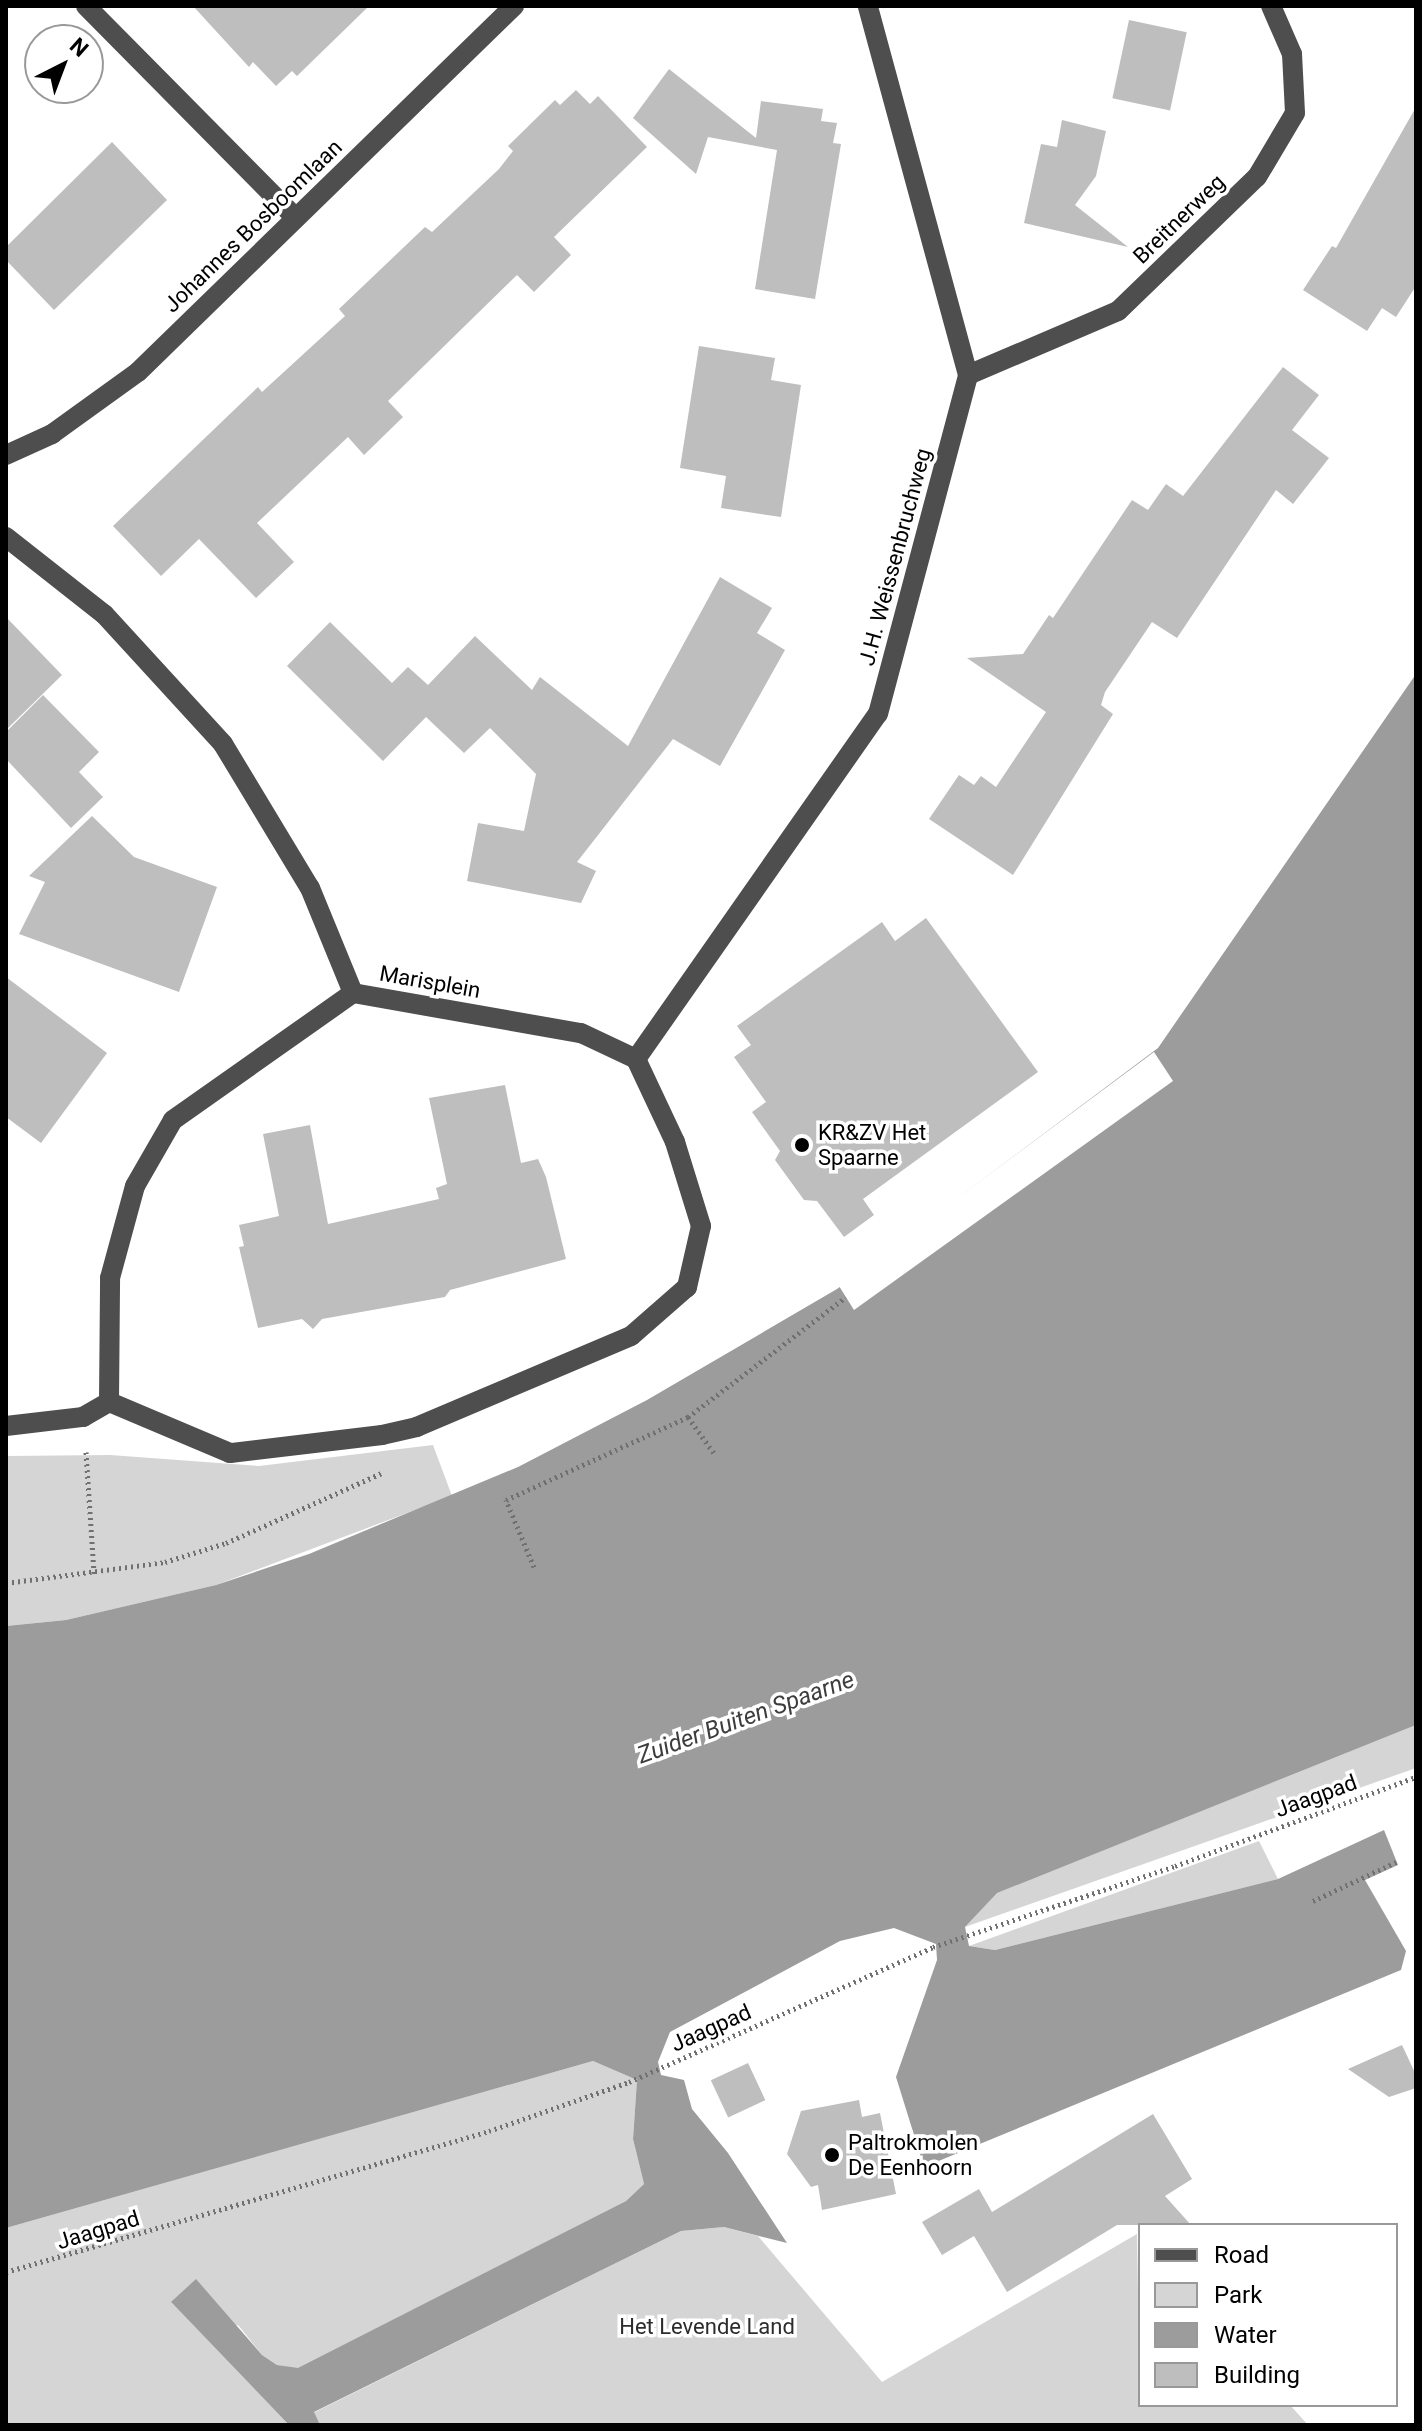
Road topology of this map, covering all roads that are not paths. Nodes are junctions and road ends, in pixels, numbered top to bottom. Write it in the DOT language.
graph roads {
  1 [pos="86,6"];
  2 [pos="514,6"];
  3 [pos="868,6"];
  4 [pos="1271,6"];
  5 [pos="295,217"];
  6 [pos="968,375"];
  7 [pos="6,455"];
  8 [pos="6,537"];
  9 [pos="353,993"];
  10 [pos="636,1059"];
  11 [pos="109,1402"];
  12 [pos="6,1426"];
  1 -- 5 [label="street"];
  2 -- 5 [label="street, Johannes Bosboomlaan"];
  3 -- 6 [label="street"];
  4 -- 6 [label="street, Breitnerweg"];
  5 -- 7 [label="street, Johannes Bosboomlaan"];
  6 -- 10 [label="street, J.H. Weissenbruchweg"];
  8 -- 9 [label="street"];
  9 -- 10 [label="street, Marisplein"];
  9 -- 11 [label="street, Marisplein"];
  10 -- 11 [label="street"];
  11 -- 12 [label="street"];
}
